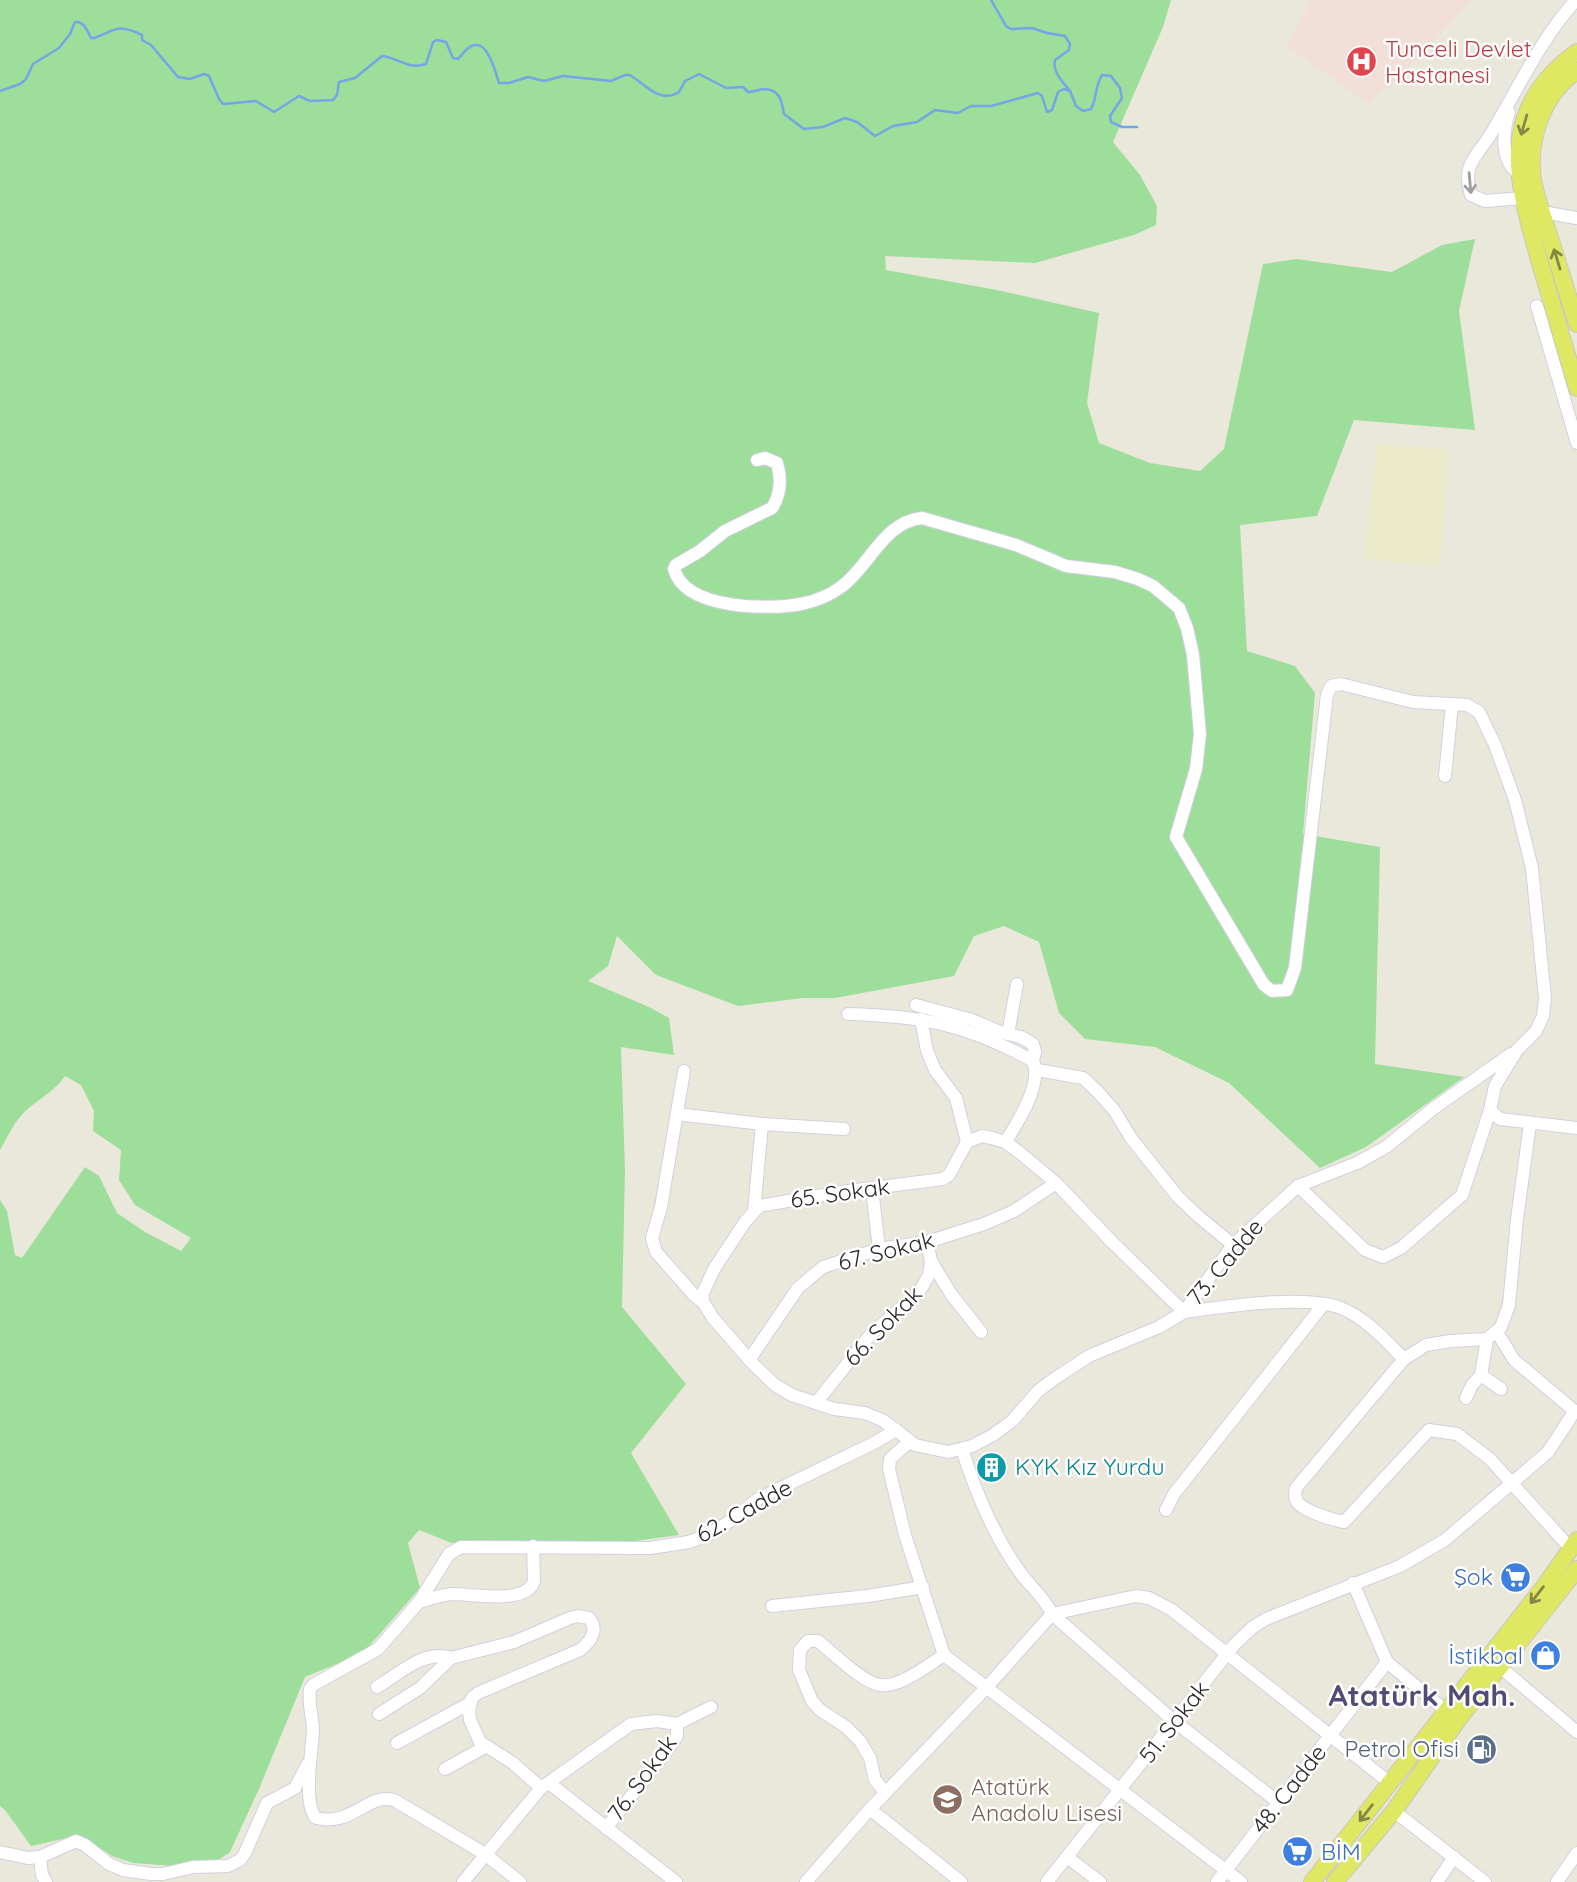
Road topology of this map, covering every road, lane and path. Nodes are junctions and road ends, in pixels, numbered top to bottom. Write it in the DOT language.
graph roads {
  1 [pos="1576,0"];
  2 [pos="1577,8"];
  3 [pos="1577,52"];
  4 [pos="1577,71"];
  5 [pos="1518,173"];
  6 [pos="1522,198"];
  7 [pos="1542,212"];
  8 [pos="1577,218"];
  9 [pos="1537,306"];
  10 [pos="1577,324"];
  11 [pos="1577,388"];
  12 [pos="1577,443"];
  13 [pos="757,460"];
  14 [pos="1452,704"];
  15 [pos="1445,776"];
  16 [pos="1017,984"];
  17 [pos="916,1005"];
  18 [pos="848,1014"];
  19 [pos="921,1019"];
  20 [pos="1008,1034"];
  21 [pos="1517,1050"];
  22 [pos="1035,1066"];
  23 [pos="684,1071"];
  24 [pos="1490,1111"];
  25 [pos="677,1114"];
  26 [pos="762,1124"];
  27 [pos="1530,1124"];
  28 [pos="1577,1128"];
  29 [pos="844,1129"];
  30 [pos="967,1142"];
  31 [pos="1004,1142"];
  32 [pos="1056,1183"];
  33 [pos="1298,1186"];
  34 [pos="872,1188"];
  35 [pos="754,1211"];
  36 [pos="927,1242"];
  37 [pos="1233,1245"];
  38 [pos="879,1249"];
  39 [pos="931,1261"];
  40 [pos="704,1301"];
  41 [pos="1322,1305"];
  42 [pos="1184,1311"];
  43 [pos="981,1332"];
  44 [pos="1492,1335"];
  45 [pos="1404,1359"];
  46 [pos="749,1360"];
  47 [pos="1481,1375"];
  48 [pos="1501,1389"];
  49 [pos="1466,1398"];
  50 [pos="816,1403"];
  51 [pos="1576,1412"];
  52 [pos="896,1430"];
  53 [pos="909,1442"];
  54 [pos="962,1449"];
  55 [pos="1513,1484"];
  56 [pos="1166,1510"];
  57 [pos="1574,1545"];
  58 [pos="533,1546"];
  59 [pos="1577,1569"];
  60 [pos="1353,1583"];
  61 [pos="923,1587"];
  62 [pos="419,1602"];
  63 [pos="772,1606"];
  64 [pos="1052,1614"];
  65 [pos="1228,1654"];
  66 [pos="944,1655"];
  67 [pos="451,1657"];
  68 [pos="1387,1662"];
  69 [pos="1500,1667"];
  70 [pos="377,1687"];
  71 [pos="986,1688"];
  72 [pos="470,1703"];
  73 [pos="711,1707"];
  74 [pos="379,1714"];
  75 [pos="1452,1716"];
  76 [pos="1174,1721"];
  77 [pos="677,1724"];
  78 [pos="1577,1732"];
  79 [pos="1330,1735"];
  80 [pos="397,1743"];
  81 [pos="485,1747"];
  82 [pos="309,1762"];
  83 [pos="445,1769"];
  84 [pos="1390,1783"];
  85 [pos="545,1785"];
  86 [pos="1120,1790"];
  87 [pos="886,1793"];
  88 [pos="1278,1802"];
  89 [pos="870,1809"];
  90 [pos="1394,1811"];
  91 [pos="606,1828"];
  92 [pos="0,1853"];
  93 [pos="1577,1853"];
  94 [pos="485,1854"];
  95 [pos="40,1857"];
  96 [pos="1067,1857"];
  97 [pos="1454,1857"];
  98 [pos="1226,1870"];
  99 [pos="811,1881"];
  100 [pos="46,1882"];
  101 [pos="463,1882"];
  102 [pos="520,1882"];
  103 [pos="676,1882"];
  104 [pos="961,1882"];
  105 [pos="1047,1882"];
  106 [pos="1100,1882"];
  107 [pos="1217,1882"];
  108 [pos="1241,1882"];
  109 [pos="1312,1882"];
  110 [pos="1335,1882"];
  111 [pos="1437,1882"];
  112 [pos="1485,1882"];
  113 [pos="1557,1882"];
  1 -- 6 [label="street, one-way"];
  2 -- 5 [label="street"];
  3 -- 5 [label="main road, one-way"];
  4 -- 7 [label="main road"];
  5 -- 6 [label="main road"];
  6 -- 11 [label="main road"];
  7 -- 8 [label="street"];
  10 -- 7 [label="main road, one-way"];
  9 -- 12 [label="street"];
  13 -- 14 [label="street"];
  14 -- 15 [label="street"];
  14 -- 21 [label="street"];
  16 -- 20 [label="street"];
  17 -- 20 [label="street"];
  18 -- 19 [label="street"];
  19 -- 22 [label="street"];
  19 -- 30 [label="street"];
  20 -- 22 [label="street"];
  21 -- 24 [label="street"];
  21 -- 33 [label="street"];
  22 -- 31 [label="street"];
  22 -- 37 [label="street"];
  23 -- 25 [label="street"];
  24 -- 27 [label="street"];
  24 -- 33 [label="street"];
  25 -- 26 [label="street"];
  25 -- 40 [label="street"];
  26 -- 29 [label="street"];
  26 -- 35 [label="street"];
  27 -- 28 [label="street"];
  27 -- 44 [label="street"];
  30 -- 31 [label="street"];
  30 -- 34 [label="street, 65. Sokak"];
  31 -- 32 [label="street"];
  32 -- 36 [label="street, 67. Sokak"];
  32 -- 42 [label="street"];
  33 -- 37 [label="street, 73. Cadde"];
  34 -- 35 [label="street, 65. Sokak"];
  34 -- 38 [label="street"];
  35 -- 40 [label="street"];
  36 -- 38 [label="street, 67. Sokak"];
  36 -- 39 [label="street, 66. Sokak"];
  37 -- 42 [label="street, 73. Cadde"];
  38 -- 46 [label="street, 67. Sokak"];
  39 -- 43 [label="street"];
  39 -- 50 [label="street, 66. Sokak"];
  40 -- 46 [label="street"];
  41 -- 42 [label="street"];
  41 -- 45 [label="street"];
  41 -- 56 [label="street"];
  42 -- 54 [label="street"];
  44 -- 45 [label="street"];
  44 -- 47 [label="street"];
  44 -- 51 [label="street"];
  45 -- 55 [label="street"];
  46 -- 50 [label="street"];
  47 -- 48 [label="street"];
  47 -- 49 [label="street"];
  50 -- 52 [label="street"];
  51 -- 55 [label="street, 51. Sokak"];
  52 -- 53 [label="street"];
  52 -- 58 [label="street, 62. Cadde"];
  53 -- 54 [label="street"];
  53 -- 61 [label="street"];
  54 -- 64 [label="street"];
  55 -- 57 [label="street"];
  55 -- 60 [label="street, 51. Sokak"];
  57 -- 75 [label="main road, one-way"];
  58 -- 62 [label="street, 62. Cadde"];
  58 -- 62 [label="street"];
  59 -- 69 [label="main road"];
  60 -- 65 [label="street, 51. Sokak"];
  60 -- 68 [label="street"];
  61 -- 63 [label="street"];
  61 -- 66 [label="street"];
  62 -- 82 [label="street, 62. Cadde"];
  64 -- 65 [label="street"];
  64 -- 71 [label="street"];
  64 -- 76 [label="street"];
  65 -- 76 [label="street, 51. Sokak"];
  65 -- 79 [label="street"];
  66 -- 71 [label="street"];
  66 -- 87 [label="street"];
  67 -- 70 [label="street"];
  67 -- 72 [label="street"];
  67 -- 74 [label="street"];
  68 -- 75 [label="street"];
  68 -- 79 [label="street, 48. Cadde"];
  69 -- 75 [label="main road"];
  69 -- 78 [label="street"];
  71 -- 86 [label="street"];
  71 -- 87 [label="street"];
  72 -- 80 [label="street"];
  72 -- 81 [label="street"];
  73 -- 77 [label="street, 76. Sokak"];
  75 -- 84 [label="main road"];
  75 -- 90 [label="main road"];
  76 -- 86 [label="street, 51. Sokak"];
  76 -- 88 [label="street"];
  77 -- 85 [label="street"];
  77 -- 91 [label="street, 76. Sokak"];
  79 -- 84 [label="street"];
  79 -- 88 [label="street, 48. Cadde"];
  81 -- 83 [label="street"];
  81 -- 85 [label="street"];
  82 -- 94 [label="street, 62. Cadde"];
  82 -- 95 [label="street"];
  84 -- 109 [label="main road, one-way"];
  85 -- 91 [label="street"];
  85 -- 94 [label="street"];
  86 -- 96 [label="street, 51. Sokak"];
  86 -- 98 [label="street"];
  87 -- 89 [label="street"];
  88 -- 98 [label="street, 48. Cadde"];
  89 -- 99 [label="street"];
  89 -- 104 [label="street"];
  90 -- 97 [label="street"];
  90 -- 110 [label="main road"];
  91 -- 103 [label="street"];
  92 -- 95 [label="street"];
  93 -- 113 [label="street"];
  94 -- 101 [label="street"];
  94 -- 102 [label="street"];
  95 -- 100 [label="street"];
  96 -- 105 [label="street, 51. Sokak"];
  96 -- 106 [label="street"];
  97 -- 111 [label="street"];
  97 -- 112 [label="street"];
  98 -- 107 [label="street, 48. Cadde"];
  98 -- 108 [label="street"];
}
